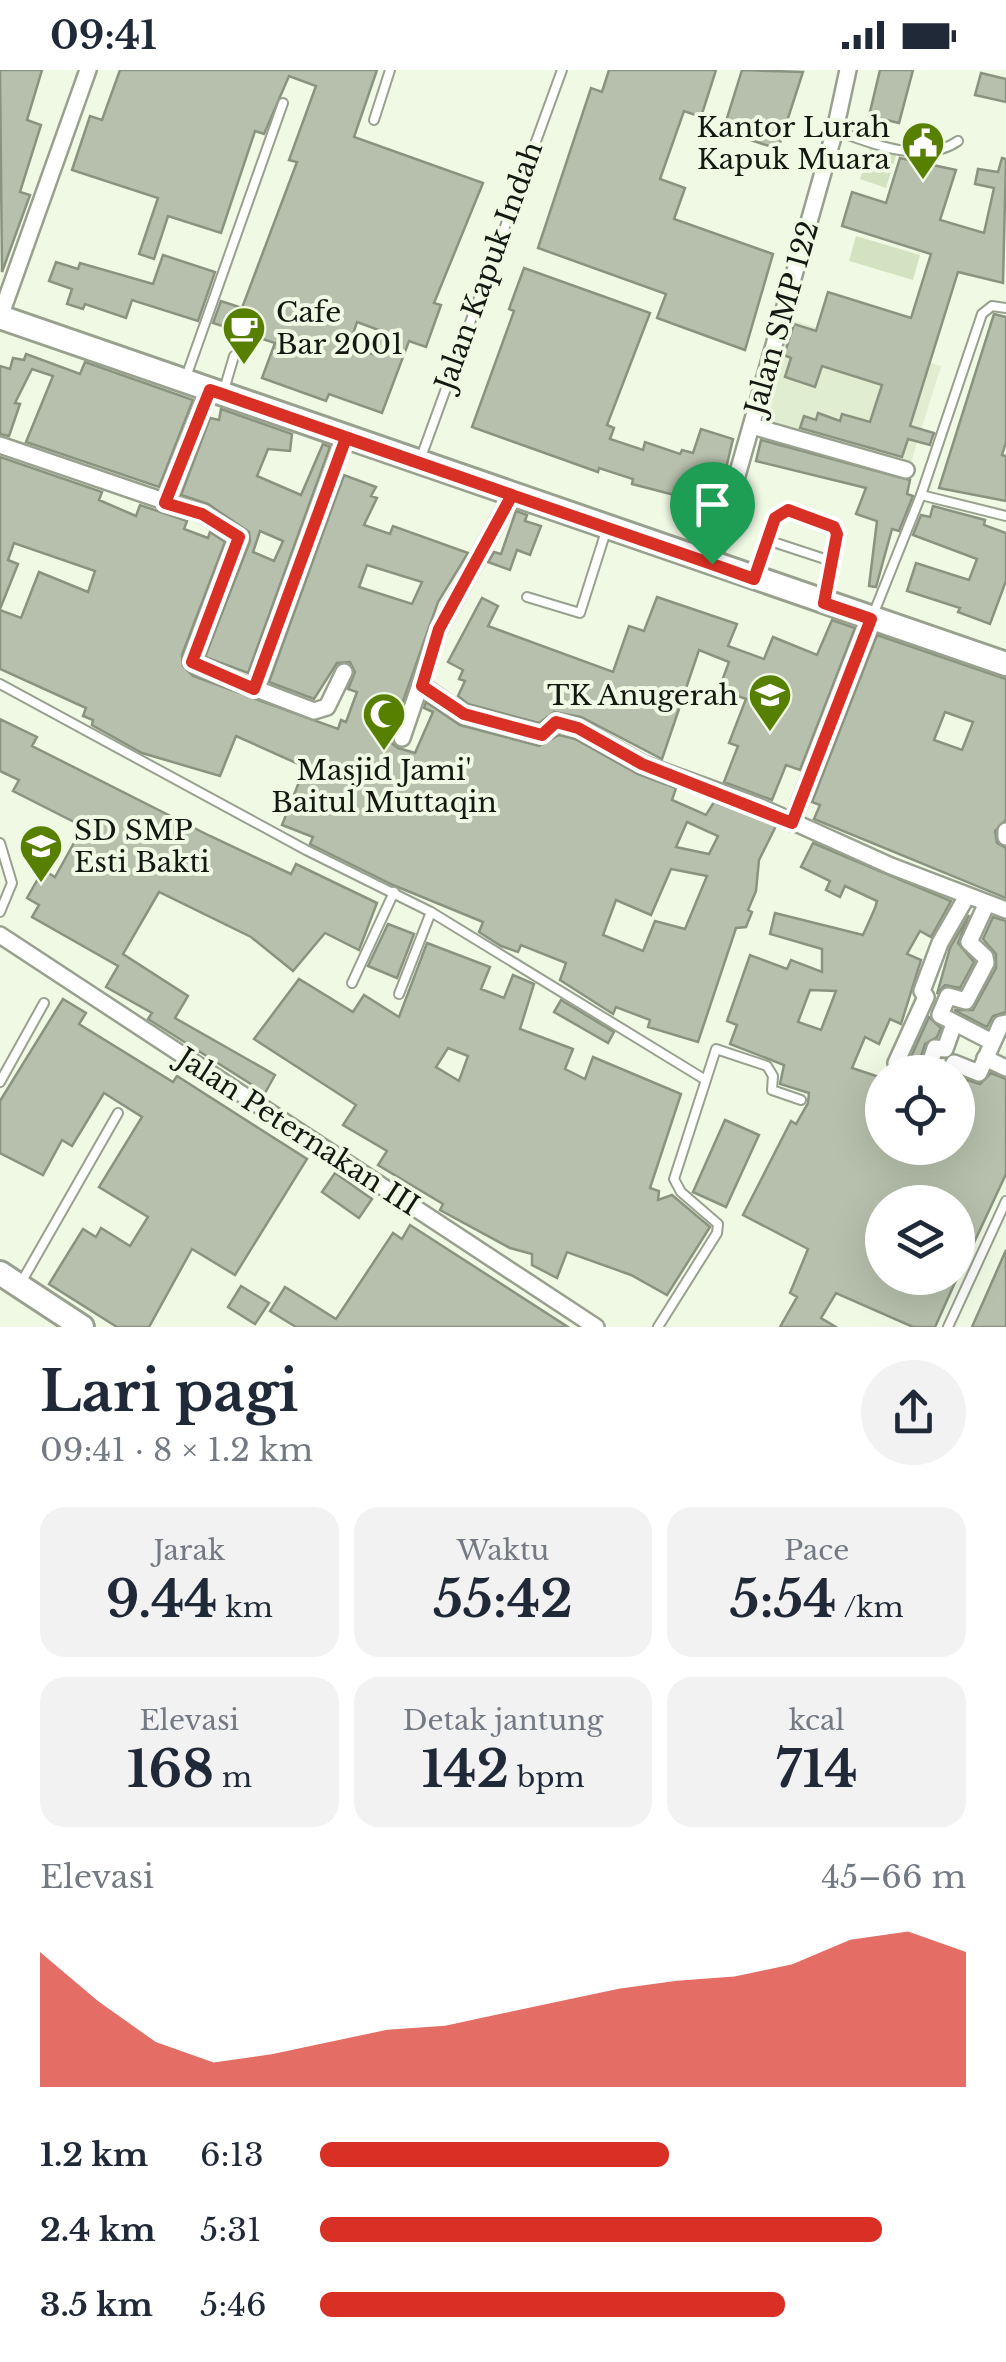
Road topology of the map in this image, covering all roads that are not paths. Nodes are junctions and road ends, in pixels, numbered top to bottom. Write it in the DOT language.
graph roads {
  1 [pos="88,70"];
  2 [pos="390,70"];
  3 [pos="562,70"];
  4 [pos="848,70"];
  5 [pos="283,103"];
  6 [pos="374,120"];
  7 [pos="836,130"];
  8 [pos="958,142"];
  9 [pos="1006,308"];
  10 [pos="0,317"];
  11 [pos="234,356"];
  12 [pos="184,381"];
  13 [pos="216,392"];
  14 [pos="752,426"];
  15 [pos="346,438"];
  16 [pos="0,445"];
  17 [pos="419,463"];
  18 [pos="906,470"];
  19 [pos="512,495"];
  20 [pos="921,495"];
  21 [pos="165,503"];
  22 [pos="1006,516"];
  23 [pos="607,528"];
  24 [pos="767,540"];
  25 [pos="834,562"];
  26 [pos="712,564"];
  27 [pos="754,579"];
  28 [pos="528,597"];
  29 [pos="824,603"];
  30 [pos="871,619"];
  31 [pos="1006,664"];
  32 [pos="344,672"];
  33 [pos="0,684"];
  34 [pos="422,686"];
  35 [pos="254,689"];
  36 [pos="402,738"];
  37 [pos="792,823"];
  38 [pos="0,843"];
  39 [pos="1006,890"];
  40 [pos="394,892"];
  41 [pos="967,896"];
  42 [pos="997,907"];
  43 [pos="0,912"];
  44 [pos="432,912"];
  45 [pos="1,938"];
  46 [pos="352,983"];
  47 [pos="399,994"];
  48 [pos="44,1002"];
  49 [pos="1006,1023"];
  50 [pos="954,1024"];
  51 [pos="992,1042"];
  52 [pos="899,1055"];
  53 [pos="932,1055"];
  54 [pos="985,1058"];
  55 [pos="1006,1068"];
  56 [pos="975,1073"];
  57 [pos="704,1079"];
  58 [pos="0,1082"];
  59 [pos="802,1100"];
  60 [pos="118,1113"];
  61 [pos="1006,1200"];
  62 [pos="10,1279"];
  63 [pos="57,1320"];
  64 [pos="82,1327"];
  65 [pos="596,1327"];
  66 [pos="658,1327"];
  67 [pos="948,1327"];
  1 -- 10 [label="street"];
  2 -- 6 [label="lane"];
  3 -- 17 [label="lane, Jalan Kapuk Indah"];
  4 -- 7 [label="street, Jalan SMP 122"];
  5 -- 12 [label="lane"];
  7 -- 8 [label="lane"];
  7 -- 14 [label="street, Jalan SMP 122"];
  9 -- 20 [label="lane"];
  10 -- 12 [label="main road"];
  11 -- 13 [label="lane"];
  12 -- 13 [label="main road"];
  13 -- 15 [label="main road"];
  13 -- 21 [label="street"];
  14 -- 18 [label="street"];
  14 -- 26 [label="street, Jalan SMP 122"];
  15 -- 17 [label="main road"];
  15 -- 35 [label="street"];
  16 -- 21 [label="street"];
  17 -- 19 [label="main road"];
  19 -- 23 [label="main road"];
  19 -- 34 [label="street"];
  20 -- 22 [label="lane"];
  20 -- 30 [label="lane"];
  21 -- 35 [label="street"];
  23 -- 26 [label="main road"];
  23 -- 28 [label="lane"];
  24 -- 25 [label="lane"];
  24 -- 25 [label="lane"];
  24 -- 27 [label="lane"];
  25 -- 29 [label="lane"];
  26 -- 27 [label="main road"];
  27 -- 29 [label="main road"];
  29 -- 30 [label="main road"];
  30 -- 31 [label="main road"];
  30 -- 37 [label="street"];
  32 -- 35 [label="street"];
  33 -- 40 [label="lane"];
  34 -- 36 [label="street"];
  34 -- 37 [label="street"];
  37 -- 41 [label="street"];
  38 -- 43 [label="lane"];
  39 -- 42 [label="street"];
  40 -- 44 [label="lane"];
  40 -- 46 [label="lane"];
  41 -- 42 [label="street"];
  41 -- 52 [label="street"];
  42 -- 50 [label="street"];
  44 -- 47 [label="lane"];
  44 -- 57 [label="lane"];
  45 -- 65 [label="street, Jalan Peternakan III"];
  48 -- 58 [label="lane"];
  49 -- 51 [label="street"];
  50 -- 51 [label="street"];
  50 -- 53 [label="street"];
  51 -- 54 [label="street"];
  54 -- 55 [label="street"];
  54 -- 56 [label="street"];
  57 -- 59 [label="lane"];
  57 -- 66 [label="lane"];
  60 -- 62 [label="lane"];
  61 -- 67 [label="lane"];
  62 -- 63 [label="main road"];
  63 -- 64 [label="main road"];
}
